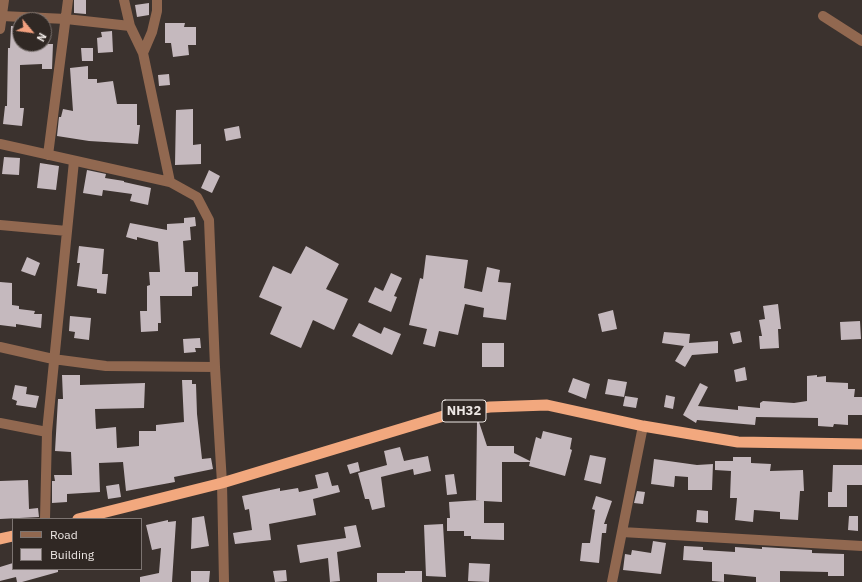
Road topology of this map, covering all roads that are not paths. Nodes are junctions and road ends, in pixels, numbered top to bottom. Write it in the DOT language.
graph roads {
  1 [pos="4,0"];
  2 [pos="68,0"];
  3 [pos="124,0"];
  4 [pos="157,0"];
  5 [pos="2,16"];
  6 [pos="823,16"];
  7 [pos="66,19"];
  8 [pos="130,26"];
  9 [pos="0,28"];
  10 [pos="862,41"];
  11 [pos="143,53"];
  12 [pos="0,144"];
  13 [pos="48,155"];
  14 [pos="74,162"];
  15 [pos="170,182"];
  16 [pos="0,225"];
  17 [pos="67,231"];
  18 [pos="0,347"];
  19 [pos="53,359"];
  20 [pos="215,367"];
  21 [pos="0,423"];
  22 [pos="642,426"];
  23 [pos="47,432"];
  24 [pos="862,444"];
  25 [pos="222,483"];
  26 [pos="45,518"];
  27 [pos="82,518"];
  28 [pos="622,532"];
  29 [pos="12,536"];
  30 [pos="0,539"];
  31 [pos="862,546"];
  32 [pos="224,582"];
  33 [pos="612,582"];
  1 -- 5 [label="street"];
  2 -- 7 [label="street"];
  3 -- 8 [label="street"];
  4 -- 11 [label="street"];
  5 -- 7 [label="street"];
  5 -- 9 [label="street"];
  6 -- 10 [label="street"];
  7 -- 8 [label="street"];
  7 -- 13 [label="street"];
  8 -- 11 [label="street"];
  11 -- 15 [label="street"];
  12 -- 13 [label="street"];
  13 -- 14 [label="street"];
  14 -- 15 [label="street"];
  14 -- 17 [label="street"];
  15 -- 20 [label="street"];
  16 -- 17 [label="street"];
  17 -- 19 [label="street"];
  18 -- 19 [label="street"];
  19 -- 20 [label="street"];
  19 -- 23 [label="street"];
  20 -- 25 [label="street"];
  21 -- 23 [label="street"];
  22 -- 24 [label="highway, NH32"];
  22 -- 25 [label="highway, NH32"];
  22 -- 28 [label="street"];
  23 -- 26 [label="street"];
  25 -- 27 [label="highway, NH32"];
  25 -- 32 [label="street"];
  28 -- 31 [label="street"];
  28 -- 33 [label="street"];
  29 -- 30 [label="highway"];
}
